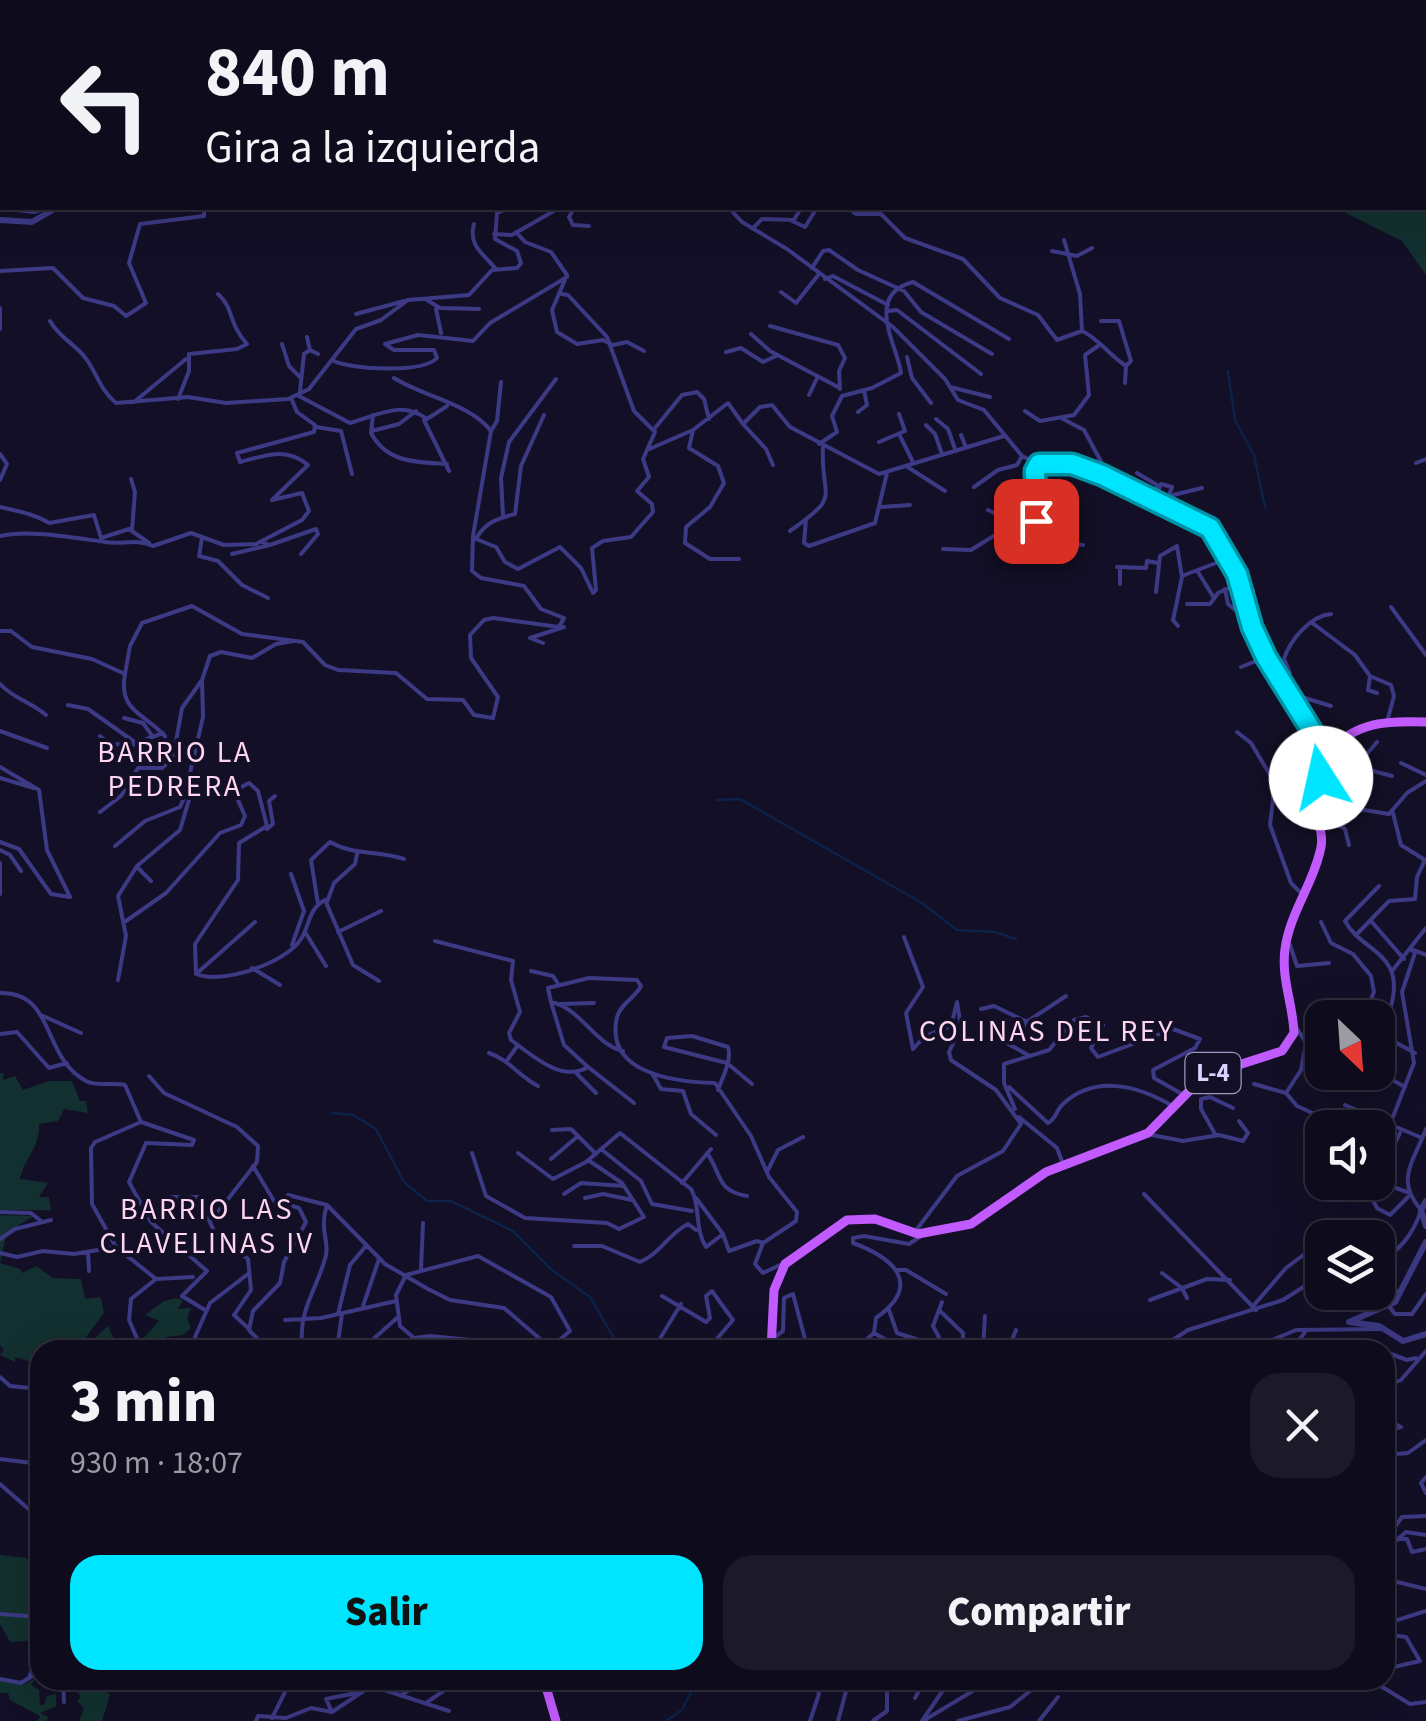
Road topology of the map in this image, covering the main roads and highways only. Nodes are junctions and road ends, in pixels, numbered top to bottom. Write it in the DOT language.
graph roads {
  1 [pos="1426,722"];
  2 [pos="771,1340"];
  3 [pos="547,1690"];
  4 [pos="556,1721"];
  1 -- 2 [label="main road, L-4"];
  3 -- 4 [label="main road"];
}
